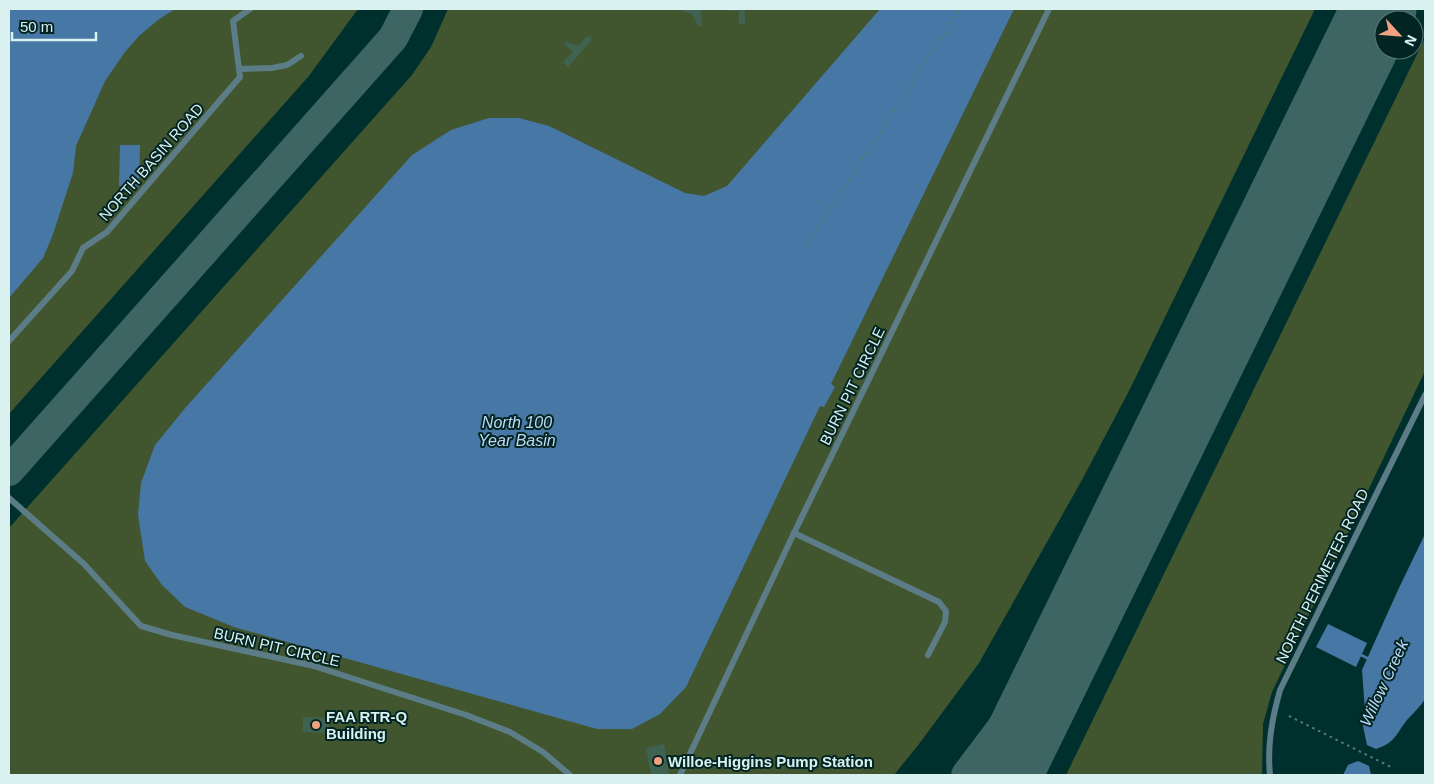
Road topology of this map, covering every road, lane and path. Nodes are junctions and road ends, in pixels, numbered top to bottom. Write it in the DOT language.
graph roads {
  1 [pos="250,9"];
  2 [pos="960,9"];
  3 [pos="1049,9"];
  4 [pos="301,56"];
  5 [pos="239,69"];
  6 [pos="805,247"];
  7 [pos="9,342"];
  8 [pos="1425,395"];
  9 [pos="9,498"];
  10 [pos="794,533"];
  11 [pos="928,655"];
  12 [pos="1289,716"];
  13 [pos="1390,767"];
  14 [pos="570,775"];
  15 [pos="680,775"];
  16 [pos="1270,775"];
  1 -- 5 [label="lane"];
  2 -- 6 [label="path"];
  3 -- 10 [label="lane, BURN PIT CIRCLE"];
  4 -- 5 [label="lane"];
  5 -- 7 [label="lane, NORTH BASIN ROAD"];
  8 -- 16 [label="lane, NORTH PERIMETER ROAD"];
  9 -- 14 [label="lane, BURN PIT CIRCLE"];
  10 -- 11 [label="lane"];
  10 -- 15 [label="lane, BURN PIT CIRCLE"];
  12 -- 13 [label="path"];
}
